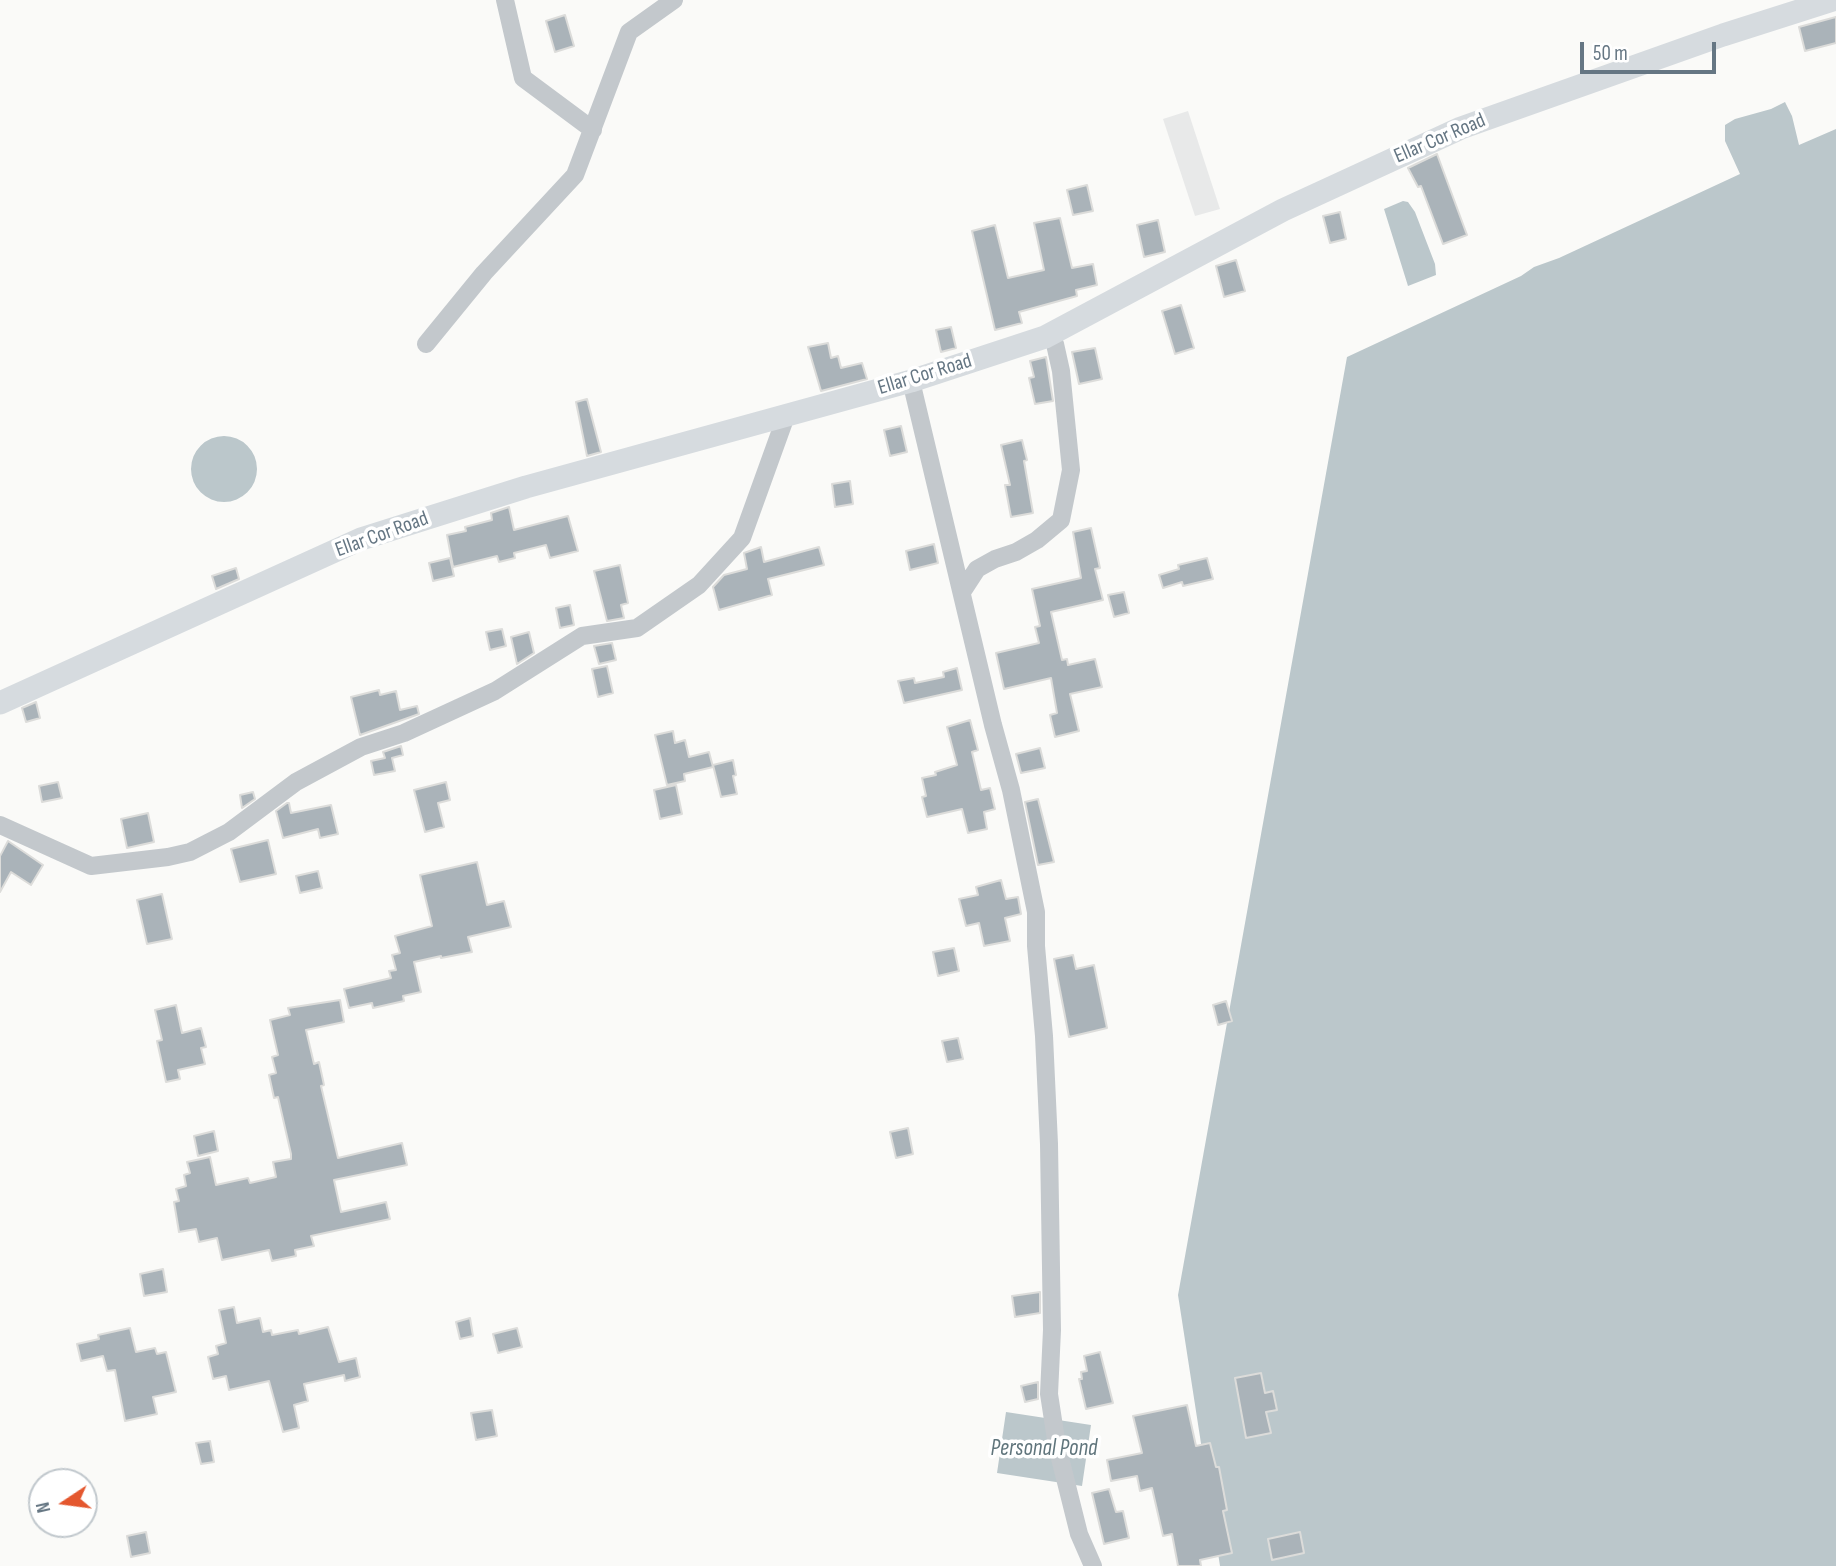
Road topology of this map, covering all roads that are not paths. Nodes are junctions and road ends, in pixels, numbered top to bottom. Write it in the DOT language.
graph roads {
  1 [pos="505,0"];
  2 [pos="674,0"];
  3 [pos="1833,0"];
  4 [pos="593,130"];
  5 [pos="426,344"];
  6 [pos="1055,344"];
  7 [pos="911,381"];
  8 [pos="786,416"];
  9 [pos="962,592"];
  10 [pos="0,703"];
  11 [pos="0,824"];
  12 [pos="1093,1566"];
  1 -- 4 [label="street"];
  2 -- 4 [label="street"];
  3 -- 7 [label="main road, Ellar Cor Road"];
  4 -- 5 [label="street"];
  6 -- 9 [label="street"];
  7 -- 8 [label="main road, Ellar Cor Road"];
  7 -- 9 [label="street"];
  8 -- 10 [label="main road, Ellar Cor Road"];
  8 -- 11 [label="street"];
  9 -- 12 [label="street"];
}
